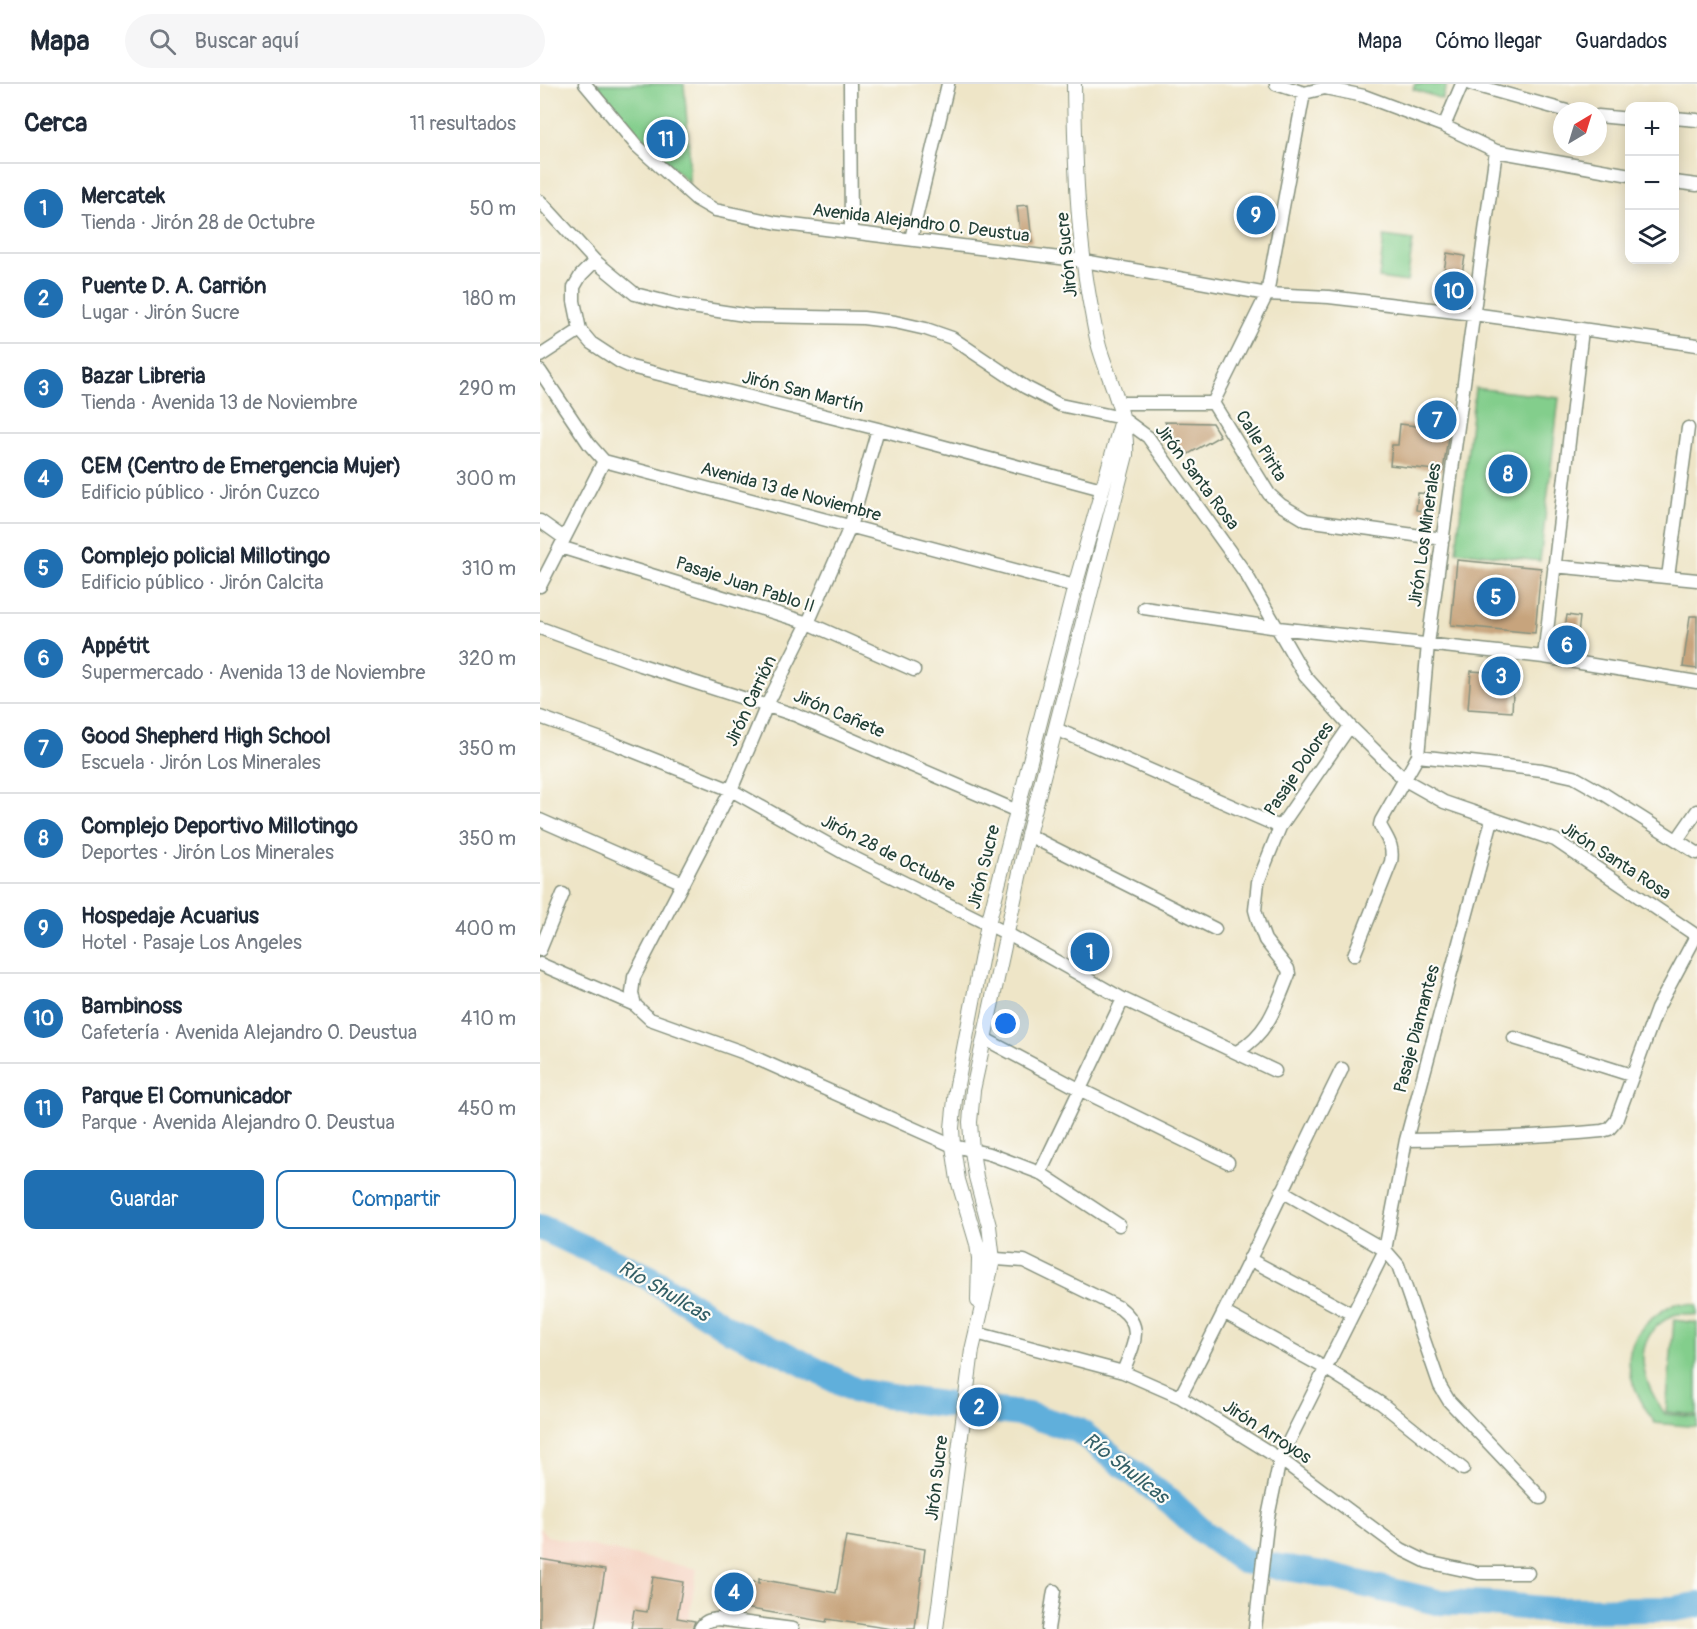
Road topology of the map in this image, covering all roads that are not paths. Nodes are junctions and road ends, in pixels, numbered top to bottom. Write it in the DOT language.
graph roads {
  1 [pos="585,84"];
  2 [pos="850,84"];
  3 [pos="948,84"];
  4 [pos="1074,84"];
  5 [pos="1276,84"];
  6 [pos="1462,84"];
  7 [pos="1470,84"];
  8 [pos="1304,93"];
  9 [pos="1553,107"];
  10 [pos="1607,118"];
  11 [pos="1679,118"];
  12 [pos="1625,119"];
  13 [pos="1697,120"];
  14 [pos="1444,126"];
  15 [pos="1496,151"];
  16 [pos="1625,174"];
  17 [pos="1679,183"];
  18 [pos="1697,185"];
  19 [pos="540,201"];
  20 [pos="851,232"];
  21 [pos="911,239"];
  22 [pos="595,261"];
  23 [pos="1084,261"];
  24 [pos="1267,294"];
  25 [pos="1473,314"];
  26 [pos="580,330"];
  27 [pos="1582,330"];
  28 [pos="1697,345"];
  29 [pos="540,356"];
  30 [pos="540,371"];
  31 [pos="1119,403"];
  32 [pos="1213,403"];
  33 [pos="1122,418"];
  34 [pos="1688,428"];
  35 [pos="878,429"];
  36 [pos="604,461"];
  37 [pos="1102,489"];
  38 [pos="540,521"];
  39 [pos="850,526"];
  40 [pos="1443,540"];
  41 [pos="562,542"];
  42 [pos="1554,566"];
  43 [pos="1668,577"];
  44 [pos="1697,580"];
  45 [pos="540,586"];
  46 [pos="1075,586"];
  47 [pos="1144,608"];
  48 [pos="808,623"];
  49 [pos="540,628"];
  50 [pos="1278,628"];
  51 [pos="1428,644"];
  52 [pos="1544,657"];
  53 [pos="914,670"];
  54 [pos="1697,682"];
  55 [pos="767,705"];
  56 [pos="540,717"];
  57 [pos="1350,726"];
  58 [pos="1056,729"];
  59 [pos="1418,756"];
  60 [pos="1405,780"];
  61 [pos="730,790"];
  62 [pos="1017,811"];
  63 [pos="1697,811"];
  64 [pos="540,820"];
  65 [pos="1492,820"];
  66 [pos="1281,827"];
  67 [pos="1028,835"];
  68 [pos="1677,840"];
  69 [pos="1697,853"];
  70 [pos="683,883"];
  71 [pos="563,894"];
  72 [pos="988,924"];
  73 [pos="1215,929"];
  74 [pos="1006,933"];
  75 [pos="1696,936"];
  76 [pos="540,950"];
  77 [pos="1354,955"];
  78 [pos="540,964"];
  79 [pos="1123,999"];
  80 [pos="635,1005"];
  81 [pos="1514,1038"];
  82 [pos="985,1039"];
  83 [pos="1237,1052"];
  84 [pos="1342,1069"];
  85 [pos="1275,1071"];
  86 [pos="1631,1075"];
  87 [pos="1079,1089"];
  88 [pos="1406,1140"];
  89 [pos="953,1146"];
  90 [pos="972,1151"];
  91 [pos="1228,1161"];
  92 [pos="1040,1173"];
  93 [pos="1282,1191"];
  94 [pos="1119,1225"];
  95 [pos="1385,1250"];
  96 [pos="986,1259"];
  97 [pos="1249,1259"];
  98 [pos="1225,1313"];
  99 [pos="1352,1314"];
  100 [pos="975,1332"];
  101 [pos="1325,1368"];
  102 [pos="1123,1372"];
  103 [pos="1180,1397"];
  104 [pos="1280,1459"];
  105 [pos="1463,1469"];
  106 [pos="1541,1498"];
  107 [pos="1528,1573"];
  108 [pos="1054,1592"];
  109 [pos="704,1624"];
  110 [pos="793,1629"];
  111 [pos="936,1629"];
  112 [pos="1048,1629"];
  113 [pos="1255,1629"];
  1 -- 20 [label="street, Avenida Alejandro O. Deustua"];
  2 -- 20 [label="street"];
  3 -- 21 [label="street"];
  4 -- 23 [label="street, Jirón Sucre"];
  5 -- 8 [label="street"];
  6 -- 14 [label="street"];
  7 -- 9 [label="street"];
  8 -- 14 [label="street"];
  8 -- 24 [label="street"];
  10 -- 12 [label="street"];
  11 -- 13 [label="street"];
  14 -- 15 [label="street"];
  15 -- 16 [label="street"];
  15 -- 25 [label="street, Jirón Los Minerales"];
  17 -- 18 [label="street"];
  19 -- 22 [label="street, Jirón Santa Rosa"];
  20 -- 21 [label="street, Avenida Alejandro O. Deustua"];
  21 -- 23 [label="street, Avenida Alejandro O. Deustua"];
  22 -- 26 [label="street"];
  22 -- 33 [label="street, Jirón Santa Rosa"];
  23 -- 24 [label="street, Avenida Alejandro O. Deustua"];
  23 -- 31 [label="street, Jirón Sucre"];
  24 -- 25 [label="street, Avenida Alejandro O. Deustua"];
  24 -- 32 [label="street"];
  25 -- 27 [label="street, Avenida Alejandro O. Deustua"];
  25 -- 40 [label="street, Jirón Los Minerales"];
  26 -- 29 [label="street"];
  26 -- 35 [label="street, Jirón San Martín"];
  27 -- 28 [label="street, Avenida Alejandro O. Deustua"];
  27 -- 42 [label="street"];
  30 -- 36 [label="street"];
  31 -- 32 [label="street, Calle Pirita"];
  31 -- 33 [label="street, Jirón Sucre"];
  32 -- 40 [label="street, Calle Pirita"];
  33 -- 37 [label="street, Jirón Sucre"];
  33 -- 50 [label="street, Jirón Santa Rosa"];
  33 -- 58 [label="street, Jirón Sucre"];
  34 -- 43 [label="street"];
  35 -- 37 [label="street, Jirón San Martín"];
  35 -- 39 [label="street, Jirón Carrión"];
  36 -- 39 [label="street, Avenida 13 de Noviembre"];
  36 -- 41 [label="street"];
  37 -- 46 [label="street, Jirón Sucre"];
  38 -- 41 [label="street, Pasaje Juan Pablo II"];
  39 -- 46 [label="street, Avenida 13 de Noviembre"];
  39 -- 48 [label="street, Jirón Carrión"];
  40 -- 51 [label="street, Jirón Los Minerales"];
  41 -- 45 [label="street"];
  41 -- 48 [label="street, Pasaje Juan Pablo II"];
  42 -- 43 [label="street"];
  42 -- 52 [label="street"];
  43 -- 44 [label="street"];
  46 -- 62 [label="street, Jirón Sucre"];
  47 -- 50 [label="street"];
  48 -- 53 [label="street, Pasaje Juan Pablo II"];
  48 -- 55 [label="street, Jirón Carrión"];
  49 -- 55 [label="street, Jirón Cañete"];
  50 -- 51 [label="street"];
  50 -- 57 [label="street, Jirón Santa Rosa"];
  51 -- 52 [label="street"];
  51 -- 59 [label="street, Jirón Los Minerales"];
  52 -- 54 [label="street"];
  55 -- 61 [label="street, Jirón Carrión"];
  55 -- 62 [label="street, Jirón Cañete"];
  56 -- 61 [label="street, Jirón 28 de Octubre"];
  57 -- 60 [label="street, Jirón Santa Rosa"];
  57 -- 66 [label="street, Pasaje Dolores"];
  58 -- 66 [label="street"];
  58 -- 67 [label="street, Jirón Sucre"];
  59 -- 60 [label="street, Jirón Los Minerales"];
  59 -- 68 [label="street"];
  60 -- 65 [label="street, Jirón Santa Rosa"];
  60 -- 77 [label="street, Jirón Los Minerales"];
  61 -- 70 [label="street, Jirón Carrión"];
  61 -- 72 [label="street, Jirón 28 de Octubre"];
  62 -- 72 [label="street, Jirón Sucre"];
  63 -- 68 [label="street"];
  64 -- 70 [label="street"];
  65 -- 75 [label="street, Jirón Santa Rosa"];
  65 -- 88 [label="street, Pasaje Diamantes"];
  66 -- 83 [label="street, Pasaje Dolores"];
  67 -- 73 [label="street"];
  67 -- 74 [label="street, Jirón Sucre"];
  68 -- 69 [label="street"];
  70 -- 80 [label="street, Jirón Carrión"];
  71 -- 76 [label="street"];
  72 -- 74 [label="street, Jirón 28 de Octubre"];
  72 -- 89 [label="street, Jirón Sucre"];
  74 -- 79 [label="street, Jirón 28 de Octubre"];
  74 -- 82 [label="street, Jirón Sucre"];
  75 -- 86 [label="street"];
  78 -- 80 [label="street"];
  79 -- 83 [label="street, Jirón 28 de Octubre"];
  79 -- 87 [label="street"];
  80 -- 89 [label="street"];
  81 -- 86 [label="street"];
  82 -- 87 [label="street"];
  82 -- 90 [label="street, Jirón Sucre"];
  83 -- 85 [label="street, Jirón 28 de Octubre"];
  84 -- 93 [label="street"];
  86 -- 88 [label="street"];
  87 -- 91 [label="street"];
  87 -- 92 [label="street"];
  88 -- 95 [label="street, Pasaje Diamantes"];
  89 -- 90 [label="street"];
  89 -- 96 [label="street, Jirón Sucre"];
  90 -- 92 [label="street"];
  90 -- 96 [label="street, Jirón Sucre"];
  92 -- 94 [label="street"];
  93 -- 95 [label="street"];
  93 -- 97 [label="street"];
  95 -- 99 [label="street, Pasaje Diamantes"];
  95 -- 106 [label="street"];
  96 -- 100 [label="street, Jirón Sucre"];
  96 -- 102 [label="street"];
  97 -- 98 [label="street"];
  97 -- 99 [label="street"];
  98 -- 101 [label="street"];
  98 -- 103 [label="street"];
  99 -- 101 [label="street, Pasaje Diamantes"];
  100 -- 102 [label="street, Jirón Arroyos"];
  100 -- 111 [label="street, Jirón Sucre"];
  101 -- 104 [label="street, Pasaje Diamantes"];
  101 -- 105 [label="street"];
  102 -- 103 [label="street, Jirón Arroyos"];
  103 -- 104 [label="street, Jirón Arroyos"];
  104 -- 107 [label="street, Jirón Arroyos"];
  104 -- 113 [label="street, Pasaje Diamantes"];
  108 -- 112 [label="street"];
  109 -- 110 [label="street"];
}
